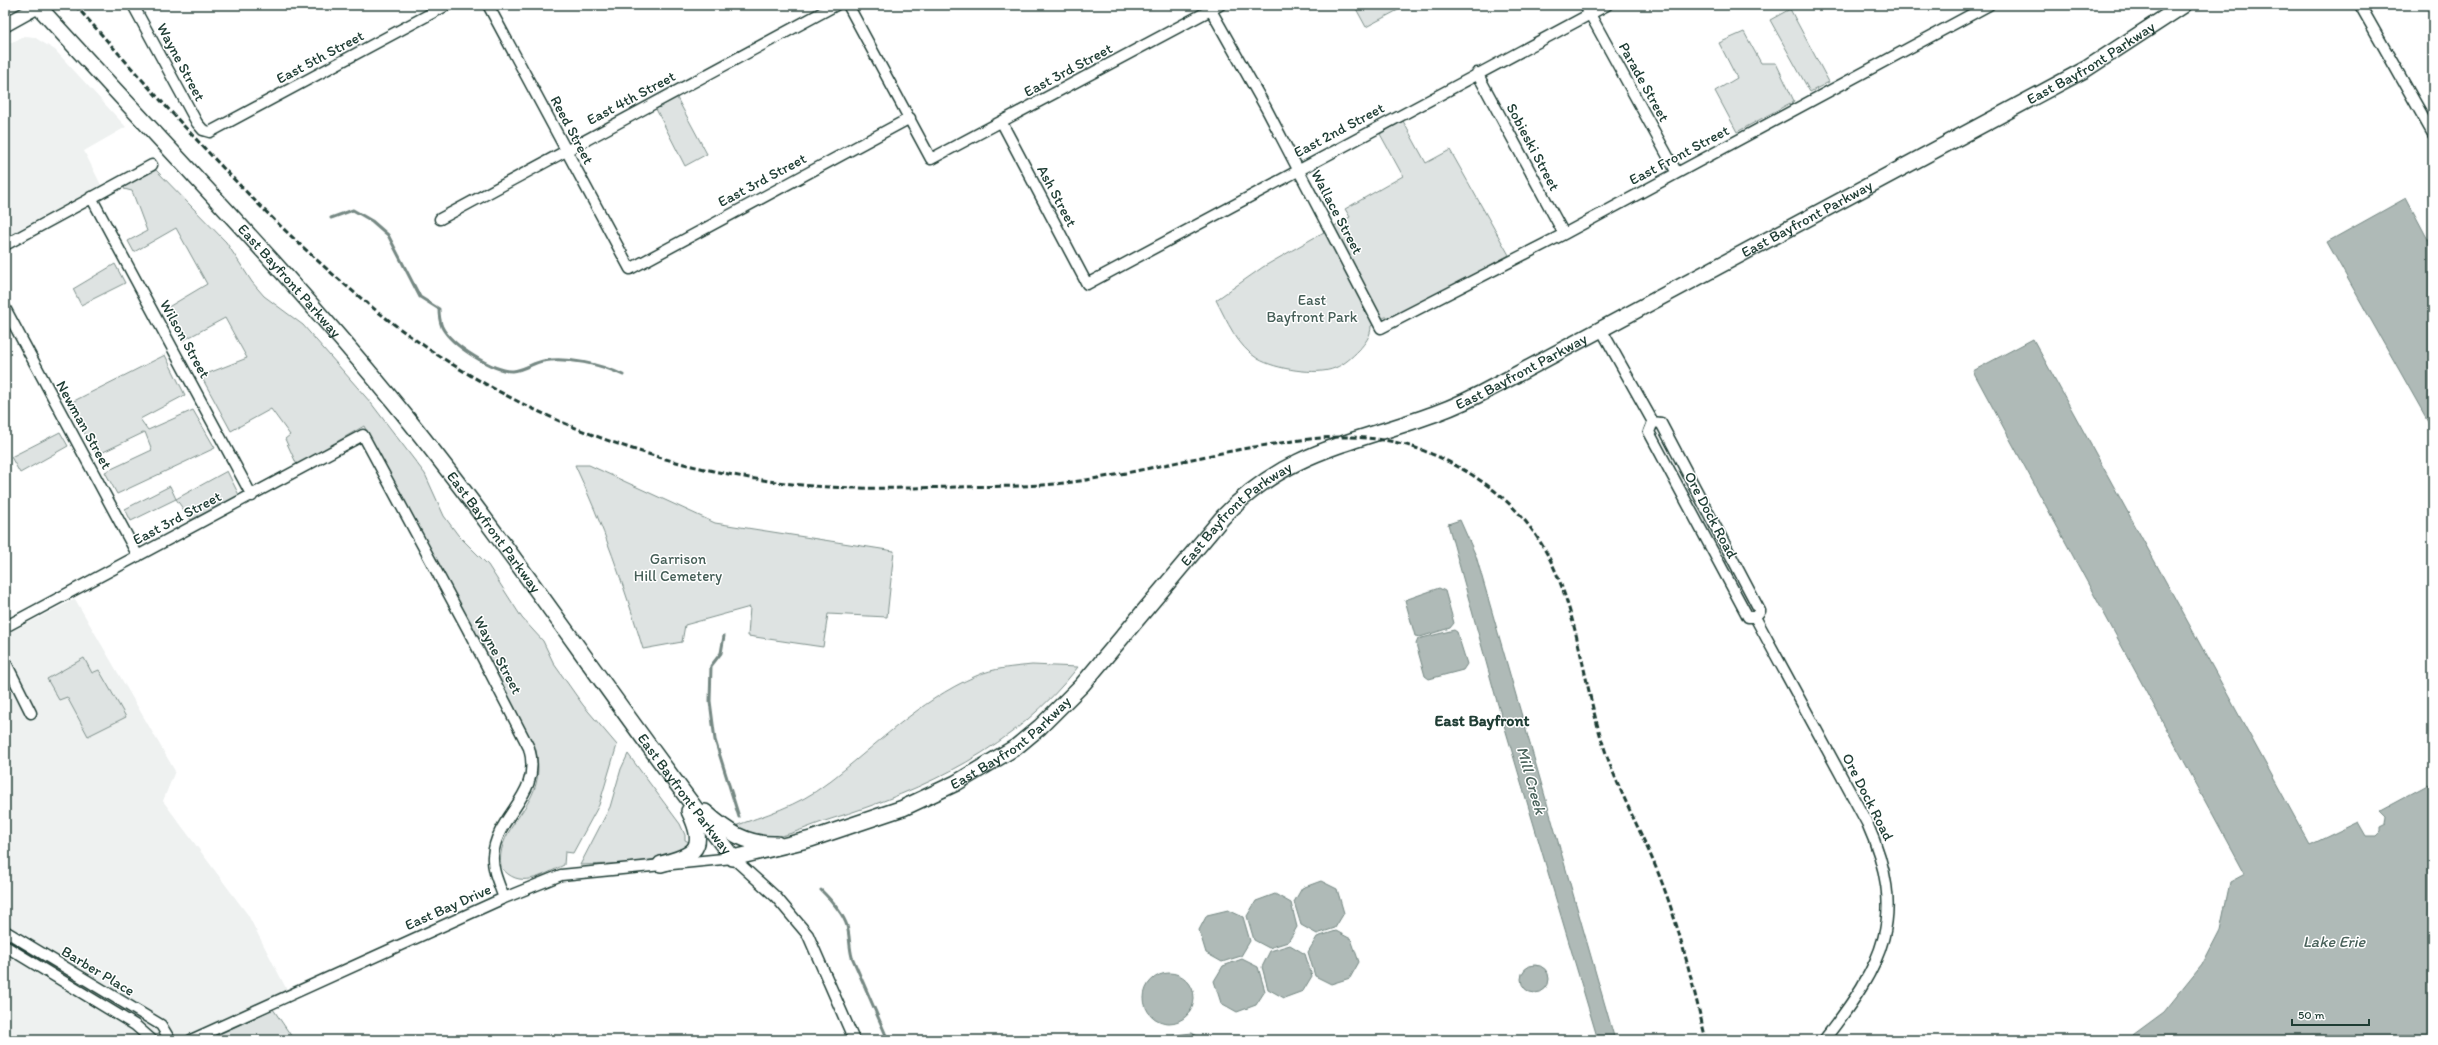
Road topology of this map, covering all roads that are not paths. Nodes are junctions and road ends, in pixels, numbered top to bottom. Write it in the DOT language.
graph roads {
  1 [pos="133,5"];
  2 [pos="447,5"];
  3 [pos="488,5"];
  4 [pos="836,5"];
  5 [pos="848,5"];
  6 [pos="1607,5"];
  7 [pos="2184,5"];
  8 [pos="2360,5"];
  9 [pos="39,6"];
  10 [pos="1984,6"];
  11 [pos="1213,7"];
  12 [pos="1588,9"];
  13 [pos="5,24"];
  14 [pos="1477,73"];
  15 [pos="910,118"];
  16 [pos="1002,123"];
  17 [pos="206,131"];
  18 [pos="2433,134"];
  19 [pos="566,150"];
  20 [pos="152,165"];
  21 [pos="1297,170"];
  22 [pos="1677,173"];
  23 [pos="91,197"];
  24 [pos="440,219"];
  25 [pos="1564,234"];
  26 [pos="5,245"];
  27 [pos="630,269"];
  28 [pos="1086,284"];
  29 [pos="5,308"];
  30 [pos="1381,328"];
  31 [pos="1601,329"];
  32 [pos="1653,422"];
  33 [pos="363,435"];
  34 [pos="252,496"];
  35 [pos="138,556"];
  36 [pos="1755,617"];
  37 [pos="5,627"];
  38 [pos="5,661"];
  39 [pos="31,713"];
  40 [pos="676,785"];
  41 [pos="796,844"];
  42 [pos="733,858"];
  43 [pos="661,864"];
  44 [pos="504,898"];
  45 [pos="5,931"];
  46 [pos="5,946"];
  47 [pos="152,1040"];
  48 [pos="170,1040"];
  49 [pos="191,1040"];
  50 [pos="854,1040"];
  51 [pos="1824,1040"];
  1 -- 17 [label="street, Wayne Street"];
  2 -- 17 [label="street, East 5th Street"];
  3 -- 19 [label="street, Reed Street"];
  4 -- 19 [label="street, East 4th Street"];
  5 -- 15 [label="street"];
  6 -- 12 [label="street, East 2nd Street"];
  7 -- 31 [label="highway, East Bayfront Parkway"];
  8 -- 18 [label="street"];
  9 -- 13 [label="main road"];
  9 -- 40 [label="highway, East Bayfront Parkway"];
  10 -- 22 [label="street, East Front Street"];
  11 -- 16 [label="street, East 3rd Street"];
  11 -- 21 [label="street, Wallace Street"];
  12 -- 14 [label="street, East 2nd Street"];
  12 -- 22 [label="street, Parade Street"];
  14 -- 21 [label="street, East 2nd Street"];
  14 -- 25 [label="street, Sobieski Street"];
  15 -- 16 [label="street, East 3rd Street"];
  15 -- 27 [label="street, East 3rd Street"];
  16 -- 28 [label="street, Ash Street"];
  19 -- 24 [label="street, East 4th Street"];
  19 -- 27 [label="street, Reed Street"];
  20 -- 23 [label="street"];
  21 -- 28 [label="street, East 2nd Street"];
  21 -- 30 [label="street, Wallace Street"];
  22 -- 25 [label="street, East Front Street"];
  23 -- 26 [label="street"];
  23 -- 34 [label="street, Wilson Street"];
  25 -- 30 [label="street, East Front Street"];
  29 -- 35 [label="street, Newman Street"];
  31 -- 32 [label="street, Ore Dock Road"];
  31 -- 41 [label="highway, East Bayfront Parkway"];
  32 -- 36 [label="street, Ore Dock Road"];
  32 -- 36 [label="street, Ore Dock Road"];
  33 -- 34 [label="street, East 3rd Street"];
  33 -- 44 [label="street, Wayne Street"];
  34 -- 35 [label="street, East 3rd Street"];
  35 -- 37 [label="street, East 3rd Street"];
  36 -- 51 [label="street, Ore Dock Road"];
  38 -- 39 [label="street"];
  40 -- 41 [label="highway"];
  40 -- 42 [label="highway, East Bayfront Parkway"];
  40 -- 43 [label="highway"];
  41 -- 42 [label="highway, East Bayfront Parkway"];
  42 -- 43 [label="street, East Bay Drive"];
  42 -- 50 [label="street"];
  43 -- 44 [label="street, East Bay Drive"];
  44 -- 49 [label="street, East Bay Drive"];
  45 -- 48 [label="street, Barber Place"];
  46 -- 47 [label="street, Barber Place"];
}
